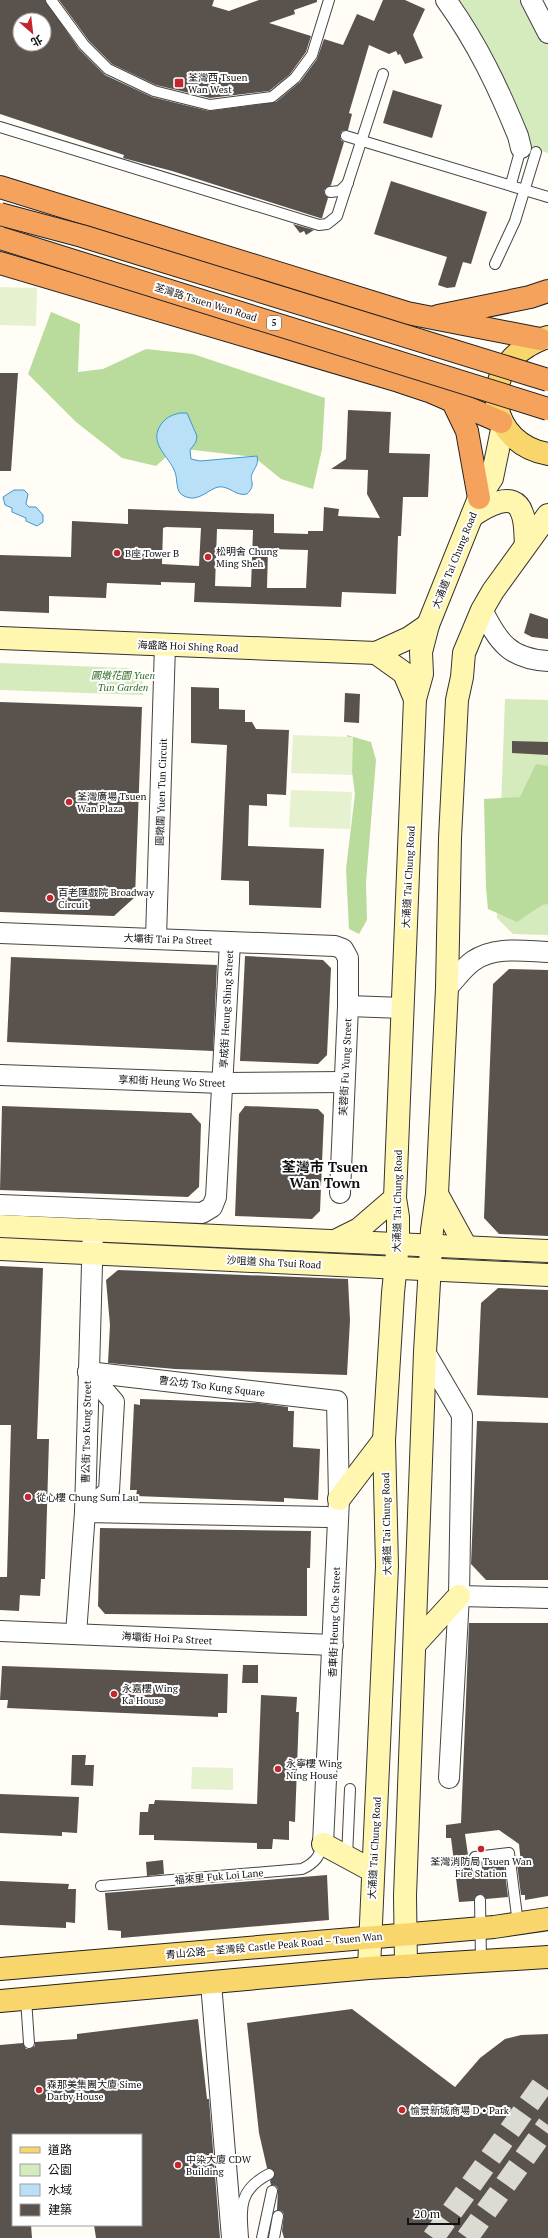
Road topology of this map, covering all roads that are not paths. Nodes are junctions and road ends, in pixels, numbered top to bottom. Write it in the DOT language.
graph roads {
  1 [pos="51,0"];
  2 [pos="329,0"];
  3 [pos="446,0"];
  4 [pos="531,0"];
  5 [pos="548,33"];
  6 [pos="383,74"];
  7 [pos="0,127"];
  8 [pos="346,136"];
  9 [pos="360,140"];
  10 [pos="529,150"];
  11 [pos="348,183"];
  12 [pos="511,184"];
  13 [pos="0,187"];
  14 [pos="526,189"];
  15 [pos="330,192"];
  16 [pos="548,197"];
  17 [pos="0,214"];
  18 [pos="0,238"];
  19 [pos="0,263"];
  20 [pos="495,264"];
  21 [pos="548,291"];
  22 [pos="429,318"];
  23 [pos="546,338"];
  24 [pos="548,380"];
  25 [pos="453,402"];
  26 [pos="548,409"];
  27 [pos="502,424"];
  28 [pos="548,454"];
  29 [pos="476,507"];
  30 [pos="548,515"];
  31 [pos="526,544"];
  32 [pos="482,610"];
  33 [pos="428,625"];
  34 [pos="0,638"];
  35 [pos="165,646"];
  36 [pos="376,653"];
  37 [pos="548,661"];
  38 [pos="413,674"];
  39 [pos="0,933"];
  40 [pos="156,938"];
  41 [pos="230,942"];
  42 [pos="335,946"];
  43 [pos="548,952"];
  44 [pos="447,988"];
  45 [pos="348,1006"];
  46 [pos="403,1008"];
  47 [pos="0,1075"];
  48 [pos="344,1082"];
  49 [pos="223,1083"];
  50 [pos="340,1194"];
  51 [pos="437,1194"];
  52 [pos="395,1198"];
  53 [pos="0,1205"];
  54 [pos="0,1226"];
  55 [pos="93,1230"];
  56 [pos="359,1236"];
  57 [pos="398,1243"];
  58 [pos="431,1245"];
  59 [pos="466,1247"];
  60 [pos="0,1249"];
  61 [pos="548,1251"];
  62 [pos="92,1253"];
  63 [pos="394,1268"];
  64 [pos="431,1271"];
  65 [pos="465,1271"];
  66 [pos="548,1275"];
  67 [pos="428,1292"];
  68 [pos="425,1352"];
  69 [pos="88,1372"];
  70 [pos="337,1401"];
  71 [pos="384,1440"];
  72 [pos="339,1499"];
  73 [pos="85,1512"];
  74 [pos="327,1517"];
  75 [pos="459,1596"];
  76 [pos="548,1598"];
  77 [pos="0,1631"];
  78 [pos="76,1634"];
  79 [pos="416,1643"];
  80 [pos="333,1645"];
  81 [pos="450,1778"];
  82 [pos="350,1789"];
  83 [pos="323,1844"];
  84 [pos="347,1857"];
  85 [pos="477,1868"];
  86 [pos="373,1871"];
  87 [pos="101,1886"];
  88 [pos="480,1900"];
  89 [pos="548,1919"];
  90 [pos="518,1924"];
  91 [pos="482,1928"];
  92 [pos="406,1933"];
  93 [pos="370,1936"];
  94 [pos="548,1956"];
  95 [pos="481,1960"];
  96 [pos="406,1966"];
  97 [pos="369,1968"];
  98 [pos="0,1969"];
  99 [pos="211,1983"];
  100 [pos="26,1999"];
  101 [pos="0,2001"];
  102 [pos="29,2043"];
  103 [pos="268,2174"];
  104 [pos="272,2191"];
  105 [pos="278,2216"];
  106 [pos="232,2238"];
  107 [pos="243,2238"];
  108 [pos="262,2238"];
  109 [pos="274,2238"];
  1 -- 2 [label="lane"];
  3 -- 10 [label="street"];
  4 -- 5 [label="street"];
  6 -- 9 [label="lane"];
  7 -- 11 [label="lane"];
  8 -- 9 [label="lane"];
  9 -- 11 [label="lane"];
  9 -- 12 [label="lane"];
  10 -- 12 [label="lane"];
  10 -- 14 [label="lane"];
  11 -- 15 [label="lane"];
  12 -- 14 [label="lane"];
  13 -- 22 [label="highway"];
  14 -- 16 [label="lane"];
  14 -- 20 [label="lane"];
  17 -- 24 [label="highway, bridge"];
  18 -- 26 [label="highway, 荃灣路 Tsuen Wan Road / 5, bridge"];
  19 -- 25 [label="highway"];
  21 -- 22 [label="highway"];
  22 -- 23 [label="highway"];
  23 -- 27 [label="main road"];
  25 -- 27 [label="highway"];
  25 -- 29 [label="highway"];
  27 -- 28 [label="main road"];
  27 -- 29 [label="main road, 大涌道 Tai Chung Road"];
  29 -- 31 [label="main road"];
  29 -- 33 [label="main road, 大涌道 Tai Chung Road"];
  30 -- 31 [label="main road"];
  31 -- 32 [label="main road"];
  32 -- 37 [label="street"];
  32 -- 44 [label="main road"];
  33 -- 36 [label="main road, 海盛路 Hoi Shing Road"];
  33 -- 38 [label="main road, 大涌道 Tai Chung Road"];
  34 -- 35 [label="main road, 海盛路 Hoi Shing Road"];
  35 -- 36 [label="main road, 海盛路 Hoi Shing Road"];
  35 -- 40 [label="street, 圓墩圍 Yuen Tun Circuit"];
  36 -- 38 [label="main road"];
  38 -- 46 [label="main road, 大涌道 Tai Chung Road"];
  39 -- 40 [label="street, 大壩街 Tai Pa Street"];
  40 -- 41 [label="street, 大壩街 Tai Pa Street"];
  41 -- 42 [label="street, 大壩街 Tai Pa Street"];
  41 -- 49 [label="street, 享成街 Heung Shing Street"];
  42 -- 45 [label="street, 芙蓉街 Fu Yung Street"];
  43 -- 44 [label="street"];
  44 -- 51 [label="main road"];
  45 -- 46 [label="street"];
  45 -- 48 [label="street, 芙蓉街 Fu Yung Street"];
  46 -- 52 [label="main road, 大涌道 Tai Chung Road"];
  47 -- 49 [label="street, 享和街 Heung Wo Street"];
  48 -- 49 [label="street, 享和街 Heung Wo Street"];
  48 -- 50 [label="street, 芙蓉街 Fu Yung Street"];
  49 -- 53 [label="street, 享成街 Heung Shing Street"];
  51 -- 58 [label="main road"];
  51 -- 59 [label="main road"];
  52 -- 56 [label="main road"];
  52 -- 57 [label="main road, 大涌道 Tai Chung Road"];
  54 -- 55 [label="main road"];
  55 -- 56 [label="main road"];
  55 -- 62 [label="street, 曹公街 Tso Kung Street"];
  56 -- 57 [label="main road"];
  57 -- 58 [label="main road"];
  57 -- 63 [label="main road, 大涌道 Tai Chung Road"];
  58 -- 59 [label="main road"];
  58 -- 64 [label="main road"];
  59 -- 61 [label="main road"];
  60 -- 62 [label="main road, 沙咀道 Sha Tsui Road"];
  62 -- 63 [label="main road, 沙咀道 Sha Tsui Road"];
  62 -- 69 [label="street, 曹公街 Tso Kung Street"];
  63 -- 64 [label="main road, 沙咀道 Sha Tsui Road"];
  63 -- 71 [label="main road, 大涌道 Tai Chung Road"];
  64 -- 65 [label="main road, 沙咀道 Sha Tsui Road"];
  64 -- 67 [label="main road"];
  65 -- 66 [label="main road, 沙咀道 Sha Tsui Road"];
  65 -- 67 [label="main road"];
  67 -- 68 [label="main road"];
  68 -- 75 [label="street"];
  68 -- 79 [label="main road"];
  69 -- 70 [label="street, 曹公坊 Tso Kung Square"];
  69 -- 73 [label="street, 曹公街 Tso Kung Street"];
  69 -- 73 [label="street"];
  70 -- 72 [label="street, 香車街 Heung Che Street"];
  71 -- 72 [label="main road"];
  71 -- 86 [label="main road, 大涌道 Tai Chung Road"];
  72 -- 80 [label="street, 香車街 Heung Che Street"];
  73 -- 74 [label="street"];
  73 -- 78 [label="street, 曹公街 Tso Kung Street"];
  75 -- 76 [label="street"];
  75 -- 79 [label="main road"];
  75 -- 81 [label="street"];
  77 -- 78 [label="street, 海壩街 Hoi Pa Street"];
  78 -- 80 [label="street, 海壩街 Hoi Pa Street"];
  79 -- 92 [label="main road"];
  80 -- 83 [label="street, 香車街 Heung Che Street"];
  82 -- 84 [label="lane"];
  83 -- 84 [label="main road"];
  83 -- 87 [label="lane, 福來里 Fuk Loi Lane"];
  84 -- 86 [label="main road"];
  85 -- 90 [label="lane"];
  86 -- 93 [label="main road, 大涌道 Tai Chung Road"];
  88 -- 91 [label="lane"];
  89 -- 90 [label="main road, 青山公路－荃灣段 Castle Peak Road – Tsuen Wan"];
  90 -- 91 [label="main road, 青山公路－荃灣段 Castle Peak Road – Tsuen Wan"];
  91 -- 92 [label="main road, 青山公路－荃灣段 Castle Peak Road – Tsuen Wan"];
  91 -- 95 [label="lane"];
  92 -- 93 [label="main road, 青山公路－荃灣段 Castle Peak Road – Tsuen Wan"];
  92 -- 96 [label="main road"];
  93 -- 97 [label="main road, 大涌道 Tai Chung Road"];
  93 -- 98 [label="main road, 青山公路－荃灣段 Castle Peak Road – Tsuen Wan"];
  94 -- 95 [label="main road"];
  95 -- 96 [label="main road"];
  96 -- 97 [label="main road"];
  97 -- 99 [label="main road"];
  99 -- 100 [label="main road"];
  99 -- 106 [label="street"];
  100 -- 101 [label="main road"];
  100 -- 102 [label="lane"];
  103 -- 107 [label="lane"];
  104 -- 108 [label="lane"];
  105 -- 109 [label="lane"];
}
